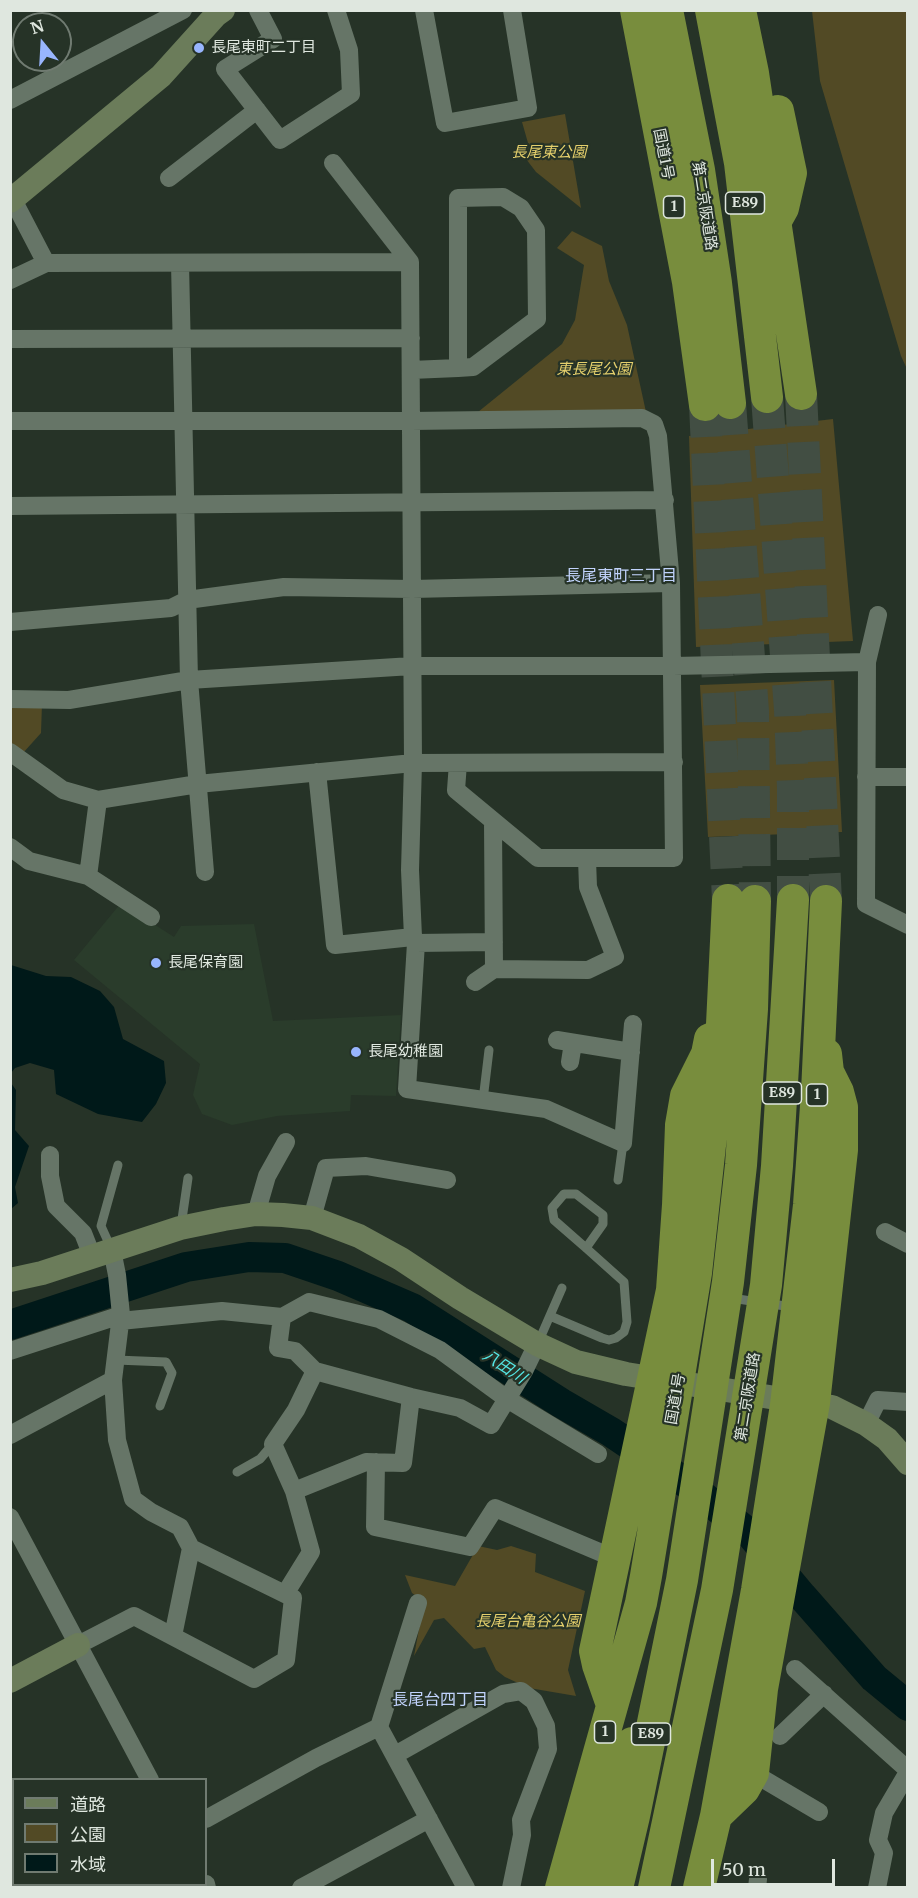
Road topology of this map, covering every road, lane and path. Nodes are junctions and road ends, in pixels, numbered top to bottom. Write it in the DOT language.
graph roads {
  1 [pos="183,10"];
  2 [pos="258,10"];
  3 [pos="336,10"];
  4 [pos="424,10"];
  5 [pos="512,10"];
  6 [pos="617,10"];
  7 [pos="636,10"];
  8 [pos="667,10"];
  9 [pos="711,10"];
  10 [pos="741,10"];
  11 [pos="757,10"];
  12 [pos="217,12"];
  13 [pos="10,100"];
  14 [pos="257,110"];
  15 [pos="333,163"];
  16 [pos="169,178"];
  17 [pos="11,198"];
  18 [pos="775,224"];
  19 [pos="410,262"];
  20 [pos="46,263"];
  21 [pos="180,263"];
  22 [pos="10,280"];
  23 [pos="182,338"];
  24 [pos="411,338"];
  25 [pos="10,339"];
  26 [pos="458,368"];
  27 [pos="411,370"];
  28 [pos="801,394"];
  29 [pos="712,397"];
  30 [pos="767,397"];
  31 [pos="10,421"];
  32 [pos="183,421"];
  33 [pos="411,421"];
  34 [pos="665,500"];
  35 [pos="411,504"];
  36 [pos="185,505"];
  37 [pos="10,506"];
  38 [pos="671,583"];
  39 [pos="412,589"];
  40 [pos="188,600"];
  41 [pos="878,615"];
  42 [pos="10,622"];
  43 [pos="867,662"];
  44 [pos="412,666"];
  45 [pos="673,666"];
  46 [pos="189,680"];
  47 [pos="10,699"];
  48 [pos="10,752"];
  49 [pos="674,762"];
  50 [pos="413,763"];
  51 [pos="458,763"];
  52 [pos="317,772"];
  53 [pos="866,777"];
  54 [pos="908,777"];
  55 [pos="198,784"];
  56 [pos="98,800"];
  57 [pos="494,822"];
  58 [pos="10,847"];
  59 [pos="587,859"];
  60 [pos="205,872"];
  61 [pos="88,876"];
  62 [pos="793,900"];
  63 [pos="826,901"];
  64 [pos="151,917"];
  65 [pos="908,926"];
  66 [pos="414,940"];
  67 [pos="494,942"];
  68 [pos="494,969"];
  69 [pos="475,982"];
  70 [pos="633,1024"];
  71 [pos="489,1050"];
  72 [pos="631,1052"];
  73 [pos="570,1062"];
  74 [pos="483,1100"];
  75 [pos="286,1142"];
  76 [pos="622,1143"];
  77 [pos="50,1155"];
  78 [pos="118,1165"];
  79 [pos="188,1178"];
  80 [pos="447,1180"];
  81 [pos="618,1180"];
  82 [pos="256,1214"];
  83 [pos="312,1218"];
  84 [pos="180,1228"];
  85 [pos="885,1232"];
  86 [pos="908,1244"];
  87 [pos="586,1248"];
  88 [pos="102,1253"];
  89 [pos="10,1280"];
  90 [pos="703,1287"];
  91 [pos="562,1288"];
  92 [pos="811,1305"];
  93 [pos="120,1313"];
  94 [pos="550,1316"];
  95 [pos="282,1317"];
  96 [pos="537,1344"];
  97 [pos="10,1351"];
  98 [pos="116,1360"];
  99 [pos="315,1371"];
  100 [pos="652,1379"];
  101 [pos="113,1380"];
  102 [pos="510,1394"];
  103 [pos="411,1397"];
  104 [pos="908,1402"];
  105 [pos="814,1403"];
  106 [pos="160,1406"];
  107 [pos="866,1424"];
  108 [pos="10,1435"];
  109 [pos="273,1444"];
  110 [pos="598,1454"];
  111 [pos="376,1462"];
  112 [pos="908,1463"];
  113 [pos="237,1472"];
  114 [pos="294,1491"];
  115 [pos="10,1517"];
  116 [pos="191,1548"];
  117 [pos="616,1559"];
  118 [pos="679,1592"];
  119 [pos="285,1594"];
  120 [pos="767,1599"];
  121 [pos="715,1602"];
  122 [pos="418,1603"];
  123 [pos="173,1636"];
  124 [pos="78,1645"];
  125 [pos="795,1669"];
  126 [pos="10,1681"];
  127 [pos="824,1694"];
  128 [pos="612,1705"];
  129 [pos="379,1726"];
  130 [pos="780,1736"];
  131 [pos="395,1755"];
  132 [pos="908,1771"];
  133 [pos="753,1773"];
  134 [pos="149,1778"];
  135 [pos="819,1812"];
  136 [pos="716,1816"];
  137 [pos="207,1819"];
  138 [pos="429,1819"];
  139 [pos="301,1887"];
  140 [pos="466,1887"];
  141 [pos="512,1887"];
  142 [pos="561,1887"];
  143 [pos="584,1887"];
  144 [pos="617,1887"];
  145 [pos="654,1887"];
  146 [pos="673,1887"];
  147 [pos="699,1887"];
  148 [pos="877,1887"];
  1 -- 13 [label="street"];
  2 -- 14 [label="street"];
  3 -- 14 [label="street"];
  4 -- 5 [label="street"];
  6 -- 29 [label="highway"];
  7 -- 29 [label="highway, 国道1号 / 1"];
  8 -- 29 [label="highway, 第二京阪道路 / E89"];
  9 -- 30 [label="highway, E89"];
  10 -- 18 [label="highway"];
  11 -- 18 [label="highway"];
  12 -- 17 [label="street"];
  14 -- 16 [label="street"];
  15 -- 19 [label="street"];
  17 -- 20 [label="street"];
  18 -- 28 [label="highway"];
  19 -- 21 [label="street"];
  19 -- 24 [label="street"];
  20 -- 21 [label="street"];
  20 -- 22 [label="street"];
  21 -- 23 [label="street"];
  23 -- 24 [label="street"];
  23 -- 25 [label="street"];
  23 -- 32 [label="street"];
  24 -- 27 [label="street"];
  26 -- 26 [label="street"];
  26 -- 27 [label="street"];
  27 -- 33 [label="street"];
  31 -- 32 [label="street"];
  32 -- 33 [label="street"];
  32 -- 36 [label="street"];
  33 -- 34 [label="street"];
  33 -- 35 [label="street"];
  34 -- 35 [label="street"];
  34 -- 38 [label="street"];
  35 -- 36 [label="street"];
  35 -- 39 [label="street"];
  36 -- 37 [label="street"];
  36 -- 40 [label="street"];
  38 -- 39 [label="street"];
  38 -- 45 [label="street"];
  39 -- 40 [label="street"];
  39 -- 44 [label="street"];
  40 -- 42 [label="street"];
  40 -- 46 [label="street"];
  41 -- 43 [label="street"];
  43 -- 45 [label="street"];
  43 -- 53 [label="street"];
  44 -- 45 [label="street"];
  44 -- 46 [label="street"];
  44 -- 50 [label="street"];
  45 -- 49 [label="street"];
  46 -- 47 [label="street"];
  46 -- 55 [label="street"];
  48 -- 56 [label="street"];
  49 -- 51 [label="street"];
  49 -- 59 [label="street"];
  50 -- 51 [label="street"];
  50 -- 52 [label="street"];
  50 -- 66 [label="street"];
  51 -- 57 [label="street"];
  52 -- 55 [label="street"];
  52 -- 66 [label="street"];
  53 -- 54 [label="street"];
  53 -- 65 [label="street"];
  55 -- 56 [label="street"];
  55 -- 60 [label="street"];
  56 -- 61 [label="street"];
  57 -- 59 [label="street"];
  57 -- 67 [label="street"];
  58 -- 61 [label="street"];
  59 -- 68 [label="street"];
  61 -- 64 [label="street"];
  62 -- 121 [label="highway, 第二京阪道路 / E89"];
  63 -- 92 [label="highway"];
  66 -- 67 [label="street"];
  66 -- 74 [label="street"];
  67 -- 68 [label="street"];
  68 -- 69 [label="street"];
  70 -- 72 [label="street"];
  71 -- 74 [label="lane"];
  72 -- 73 [label="street"];
  72 -- 76 [label="street"];
  74 -- 76 [label="street"];
  75 -- 82 [label="street"];
  76 -- 81 [label="lane"];
  77 -- 88 [label="street"];
  78 -- 88 [label="lane"];
  79 -- 84 [label="lane"];
  80 -- 83 [label="street"];
  82 -- 83 [label="street"];
  82 -- 84 [label="street"];
  83 -- 96 [label="street"];
  84 -- 88 [label="street"];
  85 -- 86 [label="street"];
  87 -- 87 [label="lane"];
  87 -- 94 [label="lane"];
  88 -- 89 [label="street"];
  88 -- 93 [label="street"];
  90 -- 90 [label="highway, E89"];
  90 -- 92 [label="lane"];
  90 -- 100 [label="highway"];
  90 -- 118 [label="highway, E89"];
  90 -- 128 [label="highway, 国道1号 / 1"];
  91 -- 94 [label="lane"];
  92 -- 105 [label="highway"];
  92 -- 120 [label="highway"];
  93 -- 95 [label="street"];
  93 -- 97 [label="street"];
  93 -- 98 [label="street"];
  94 -- 96 [label="lane"];
  95 -- 99 [label="street"];
  95 -- 102 [label="street"];
  96 -- 100 [label="street"];
  96 -- 102 [label="street"];
  98 -- 101 [label="street"];
  98 -- 106 [label="lane"];
  99 -- 103 [label="street"];
  99 -- 109 [label="street"];
  100 -- 105 [label="street"];
  100 -- 117 [label="highway"];
  101 -- 108 [label="street"];
  101 -- 116 [label="street"];
  102 -- 103 [label="street"];
  102 -- 110 [label="street"];
  103 -- 111 [label="street"];
  104 -- 107 [label="street"];
  105 -- 107 [label="street"];
  105 -- 120 [label="highway"];
  107 -- 112 [label="street"];
  109 -- 113 [label="lane"];
  109 -- 114 [label="street"];
  111 -- 114 [label="street"];
  111 -- 117 [label="street"];
  114 -- 119 [label="street"];
  115 -- 124 [label="street"];
  116 -- 119 [label="street"];
  116 -- 123 [label="street"];
  117 -- 128 [label="highway"];
  118 -- 143 [label="highway"];
  118 -- 144 [label="highway, E89"];
  119 -- 123 [label="street"];
  120 -- 133 [label="highway"];
  120 -- 136 [label="highway"];
  121 -- 145 [label="highway, 第二京阪道路 / E89"];
  121 -- 146 [label="highway"];
  122 -- 129 [label="street"];
  123 -- 124 [label="street"];
  124 -- 126 [label="street"];
  124 -- 134 [label="street"];
  125 -- 127 [label="street"];
  127 -- 130 [label="street"];
  127 -- 132 [label="street"];
  128 -- 142 [label="highway, 国道1号 / 1"];
  129 -- 131 [label="street"];
  129 -- 137 [label="street"];
  131 -- 138 [label="street"];
  131 -- 141 [label="street"];
  132 -- 148 [label="street"];
  133 -- 135 [label="street"];
  133 -- 136 [label="highway"];
  136 -- 147 [label="highway"];
  138 -- 139 [label="street"];
  138 -- 140 [label="street"];
}
